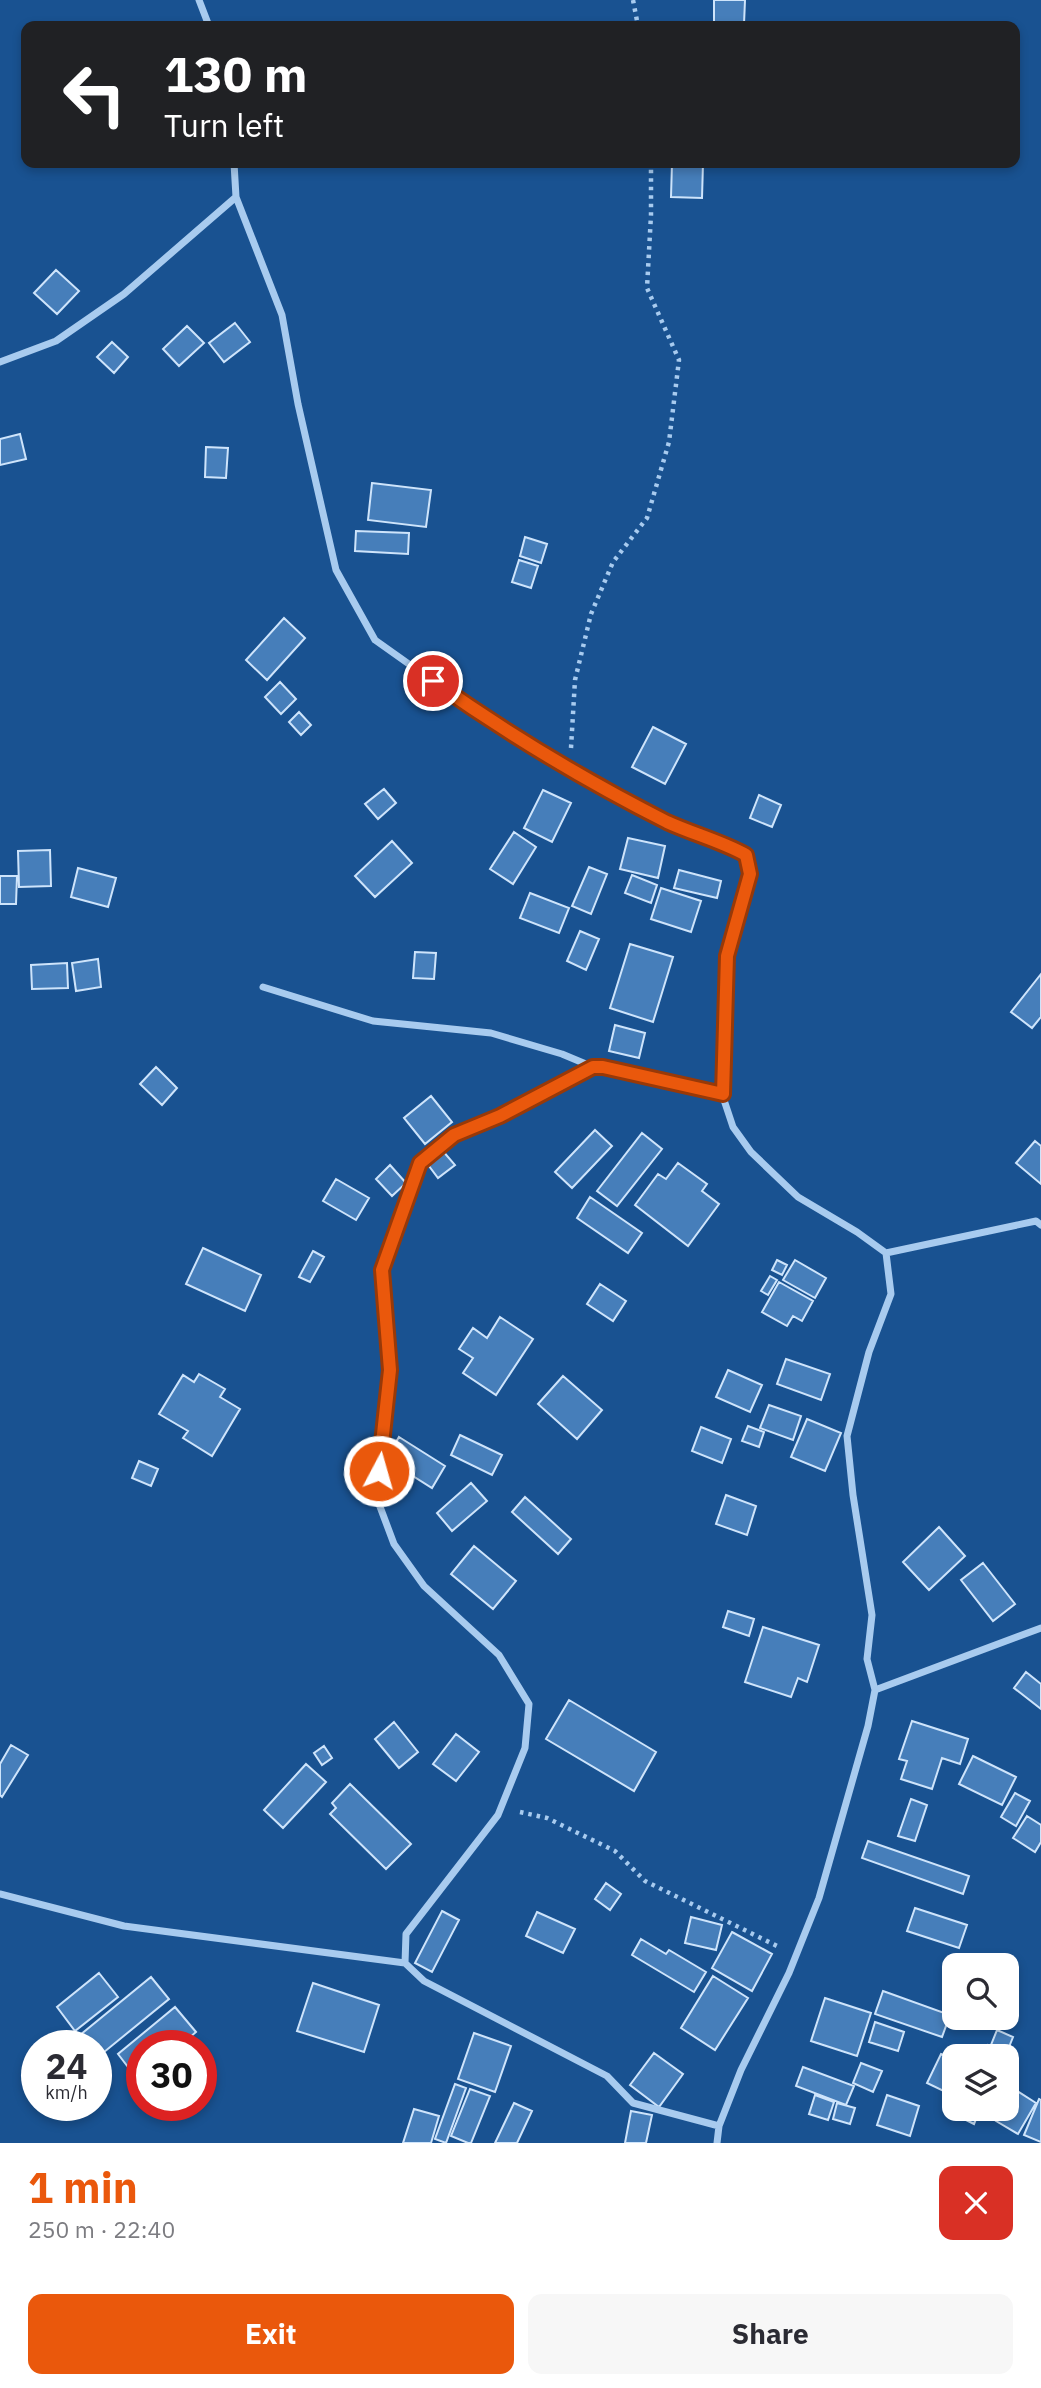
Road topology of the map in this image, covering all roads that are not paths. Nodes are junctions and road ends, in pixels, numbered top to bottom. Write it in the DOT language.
graph roads {
  1 [pos="199,0"];
  2 [pos="207,21"];
  3 [pos="234,168"];
  4 [pos="236,197"];
  5 [pos="0,362"];
  6 [pos="263,987"];
  7 [pos="593,1067"];
  8 [pos="723,1094"];
  9 [pos="1041,1224"];
  10 [pos="886,1253"];
  11 [pos="1041,1629"];
  12 [pos="875,1690"];
  13 [pos="0,1894"];
  14 [pos="405,1963"];
  15 [pos="719,2126"];
  16 [pos="717,2143"];
  1 -- 2 [label="street"];
  3 -- 4 [label="street"];
  4 -- 5 [label="street"];
  4 -- 8 [label="street"];
  6 -- 7 [label="street"];
  7 -- 8 [label="street"];
  7 -- 14 [label="street"];
  8 -- 10 [label="street"];
  9 -- 10 [label="street"];
  10 -- 12 [label="street"];
  11 -- 12 [label="street"];
  12 -- 15 [label="street"];
  13 -- 14 [label="street"];
  14 -- 15 [label="street"];
  15 -- 16 [label="street"];
}
